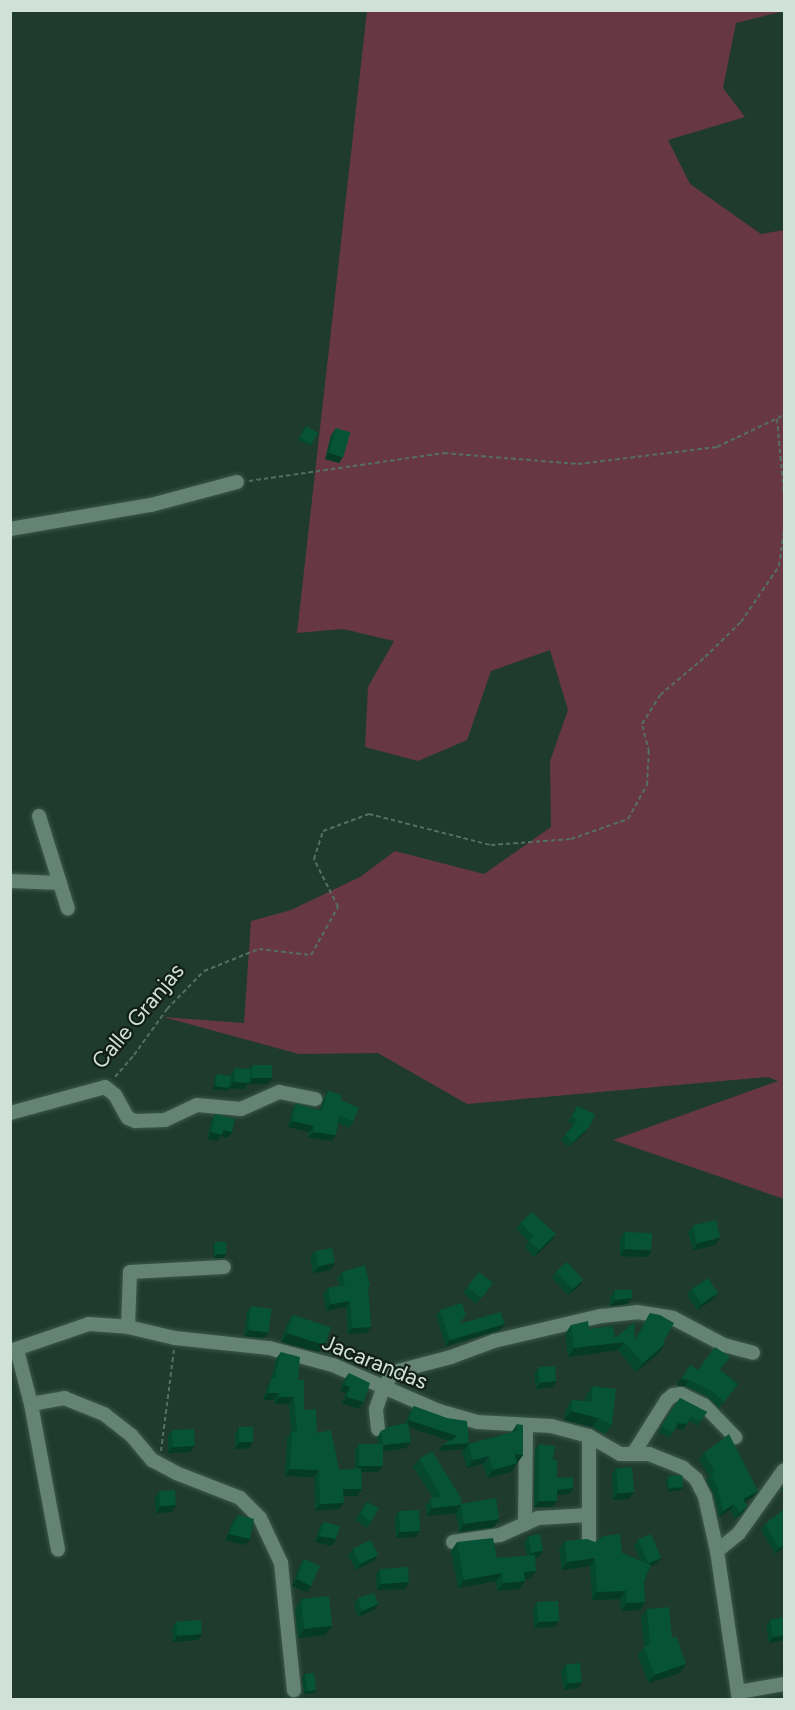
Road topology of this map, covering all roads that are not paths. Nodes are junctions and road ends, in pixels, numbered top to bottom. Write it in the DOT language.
graph roads {
  1 [pos="237,482"];
  2 [pos="10,529"];
  3 [pos="39,816"];
  4 [pos="10,881"];
  5 [pos="60,882"];
  6 [pos="68,909"];
  7 [pos="315,1099"];
  8 [pos="10,1113"];
  9 [pos="224,1268"];
  10 [pos="128,1327"];
  11 [pos="14,1350"];
  12 [pos="753,1353"];
  13 [pos="384,1386"];
  14 [pos="31,1404"];
  15 [pos="526,1425"];
  16 [pos="378,1429"];
  17 [pos="589,1436"];
  18 [pos="735,1437"];
  19 [pos="633,1454"];
  20 [pos="784,1470"];
  21 [pos="589,1515"];
  22 [pos="525,1524"];
  23 [pos="589,1540"];
  24 [pos="453,1542"];
  25 [pos="58,1550"];
  26 [pos="717,1551"];
  27 [pos="784,1684"];
  28 [pos="294,1690"];
  29 [pos="739,1696"];
  1 -- 2 [label="street"];
  3 -- 5 [label="street"];
  4 -- 5 [label="street"];
  5 -- 6 [label="street"];
  7 -- 8 [label="street, Calle Granjas"];
  9 -- 10 [label="street"];
  10 -- 11 [label="street, Jacarandas"];
  10 -- 13 [label="street, Jacarandas"];
  11 -- 14 [label="street"];
  12 -- 13 [label="street"];
  13 -- 15 [label="street, Jacarandas"];
  13 -- 16 [label="street"];
  14 -- 25 [label="street"];
  14 -- 28 [label="street"];
  15 -- 17 [label="street, Jacarandas"];
  15 -- 22 [label="street"];
  17 -- 19 [label="street, Jacarandas"];
  17 -- 21 [label="street"];
  18 -- 19 [label="street"];
  19 -- 26 [label="street, Jacarandas"];
  20 -- 26 [label="street"];
  21 -- 22 [label="street"];
  21 -- 23 [label="street"];
  22 -- 24 [label="street"];
  26 -- 29 [label="street"];
  27 -- 29 [label="street"];
}
